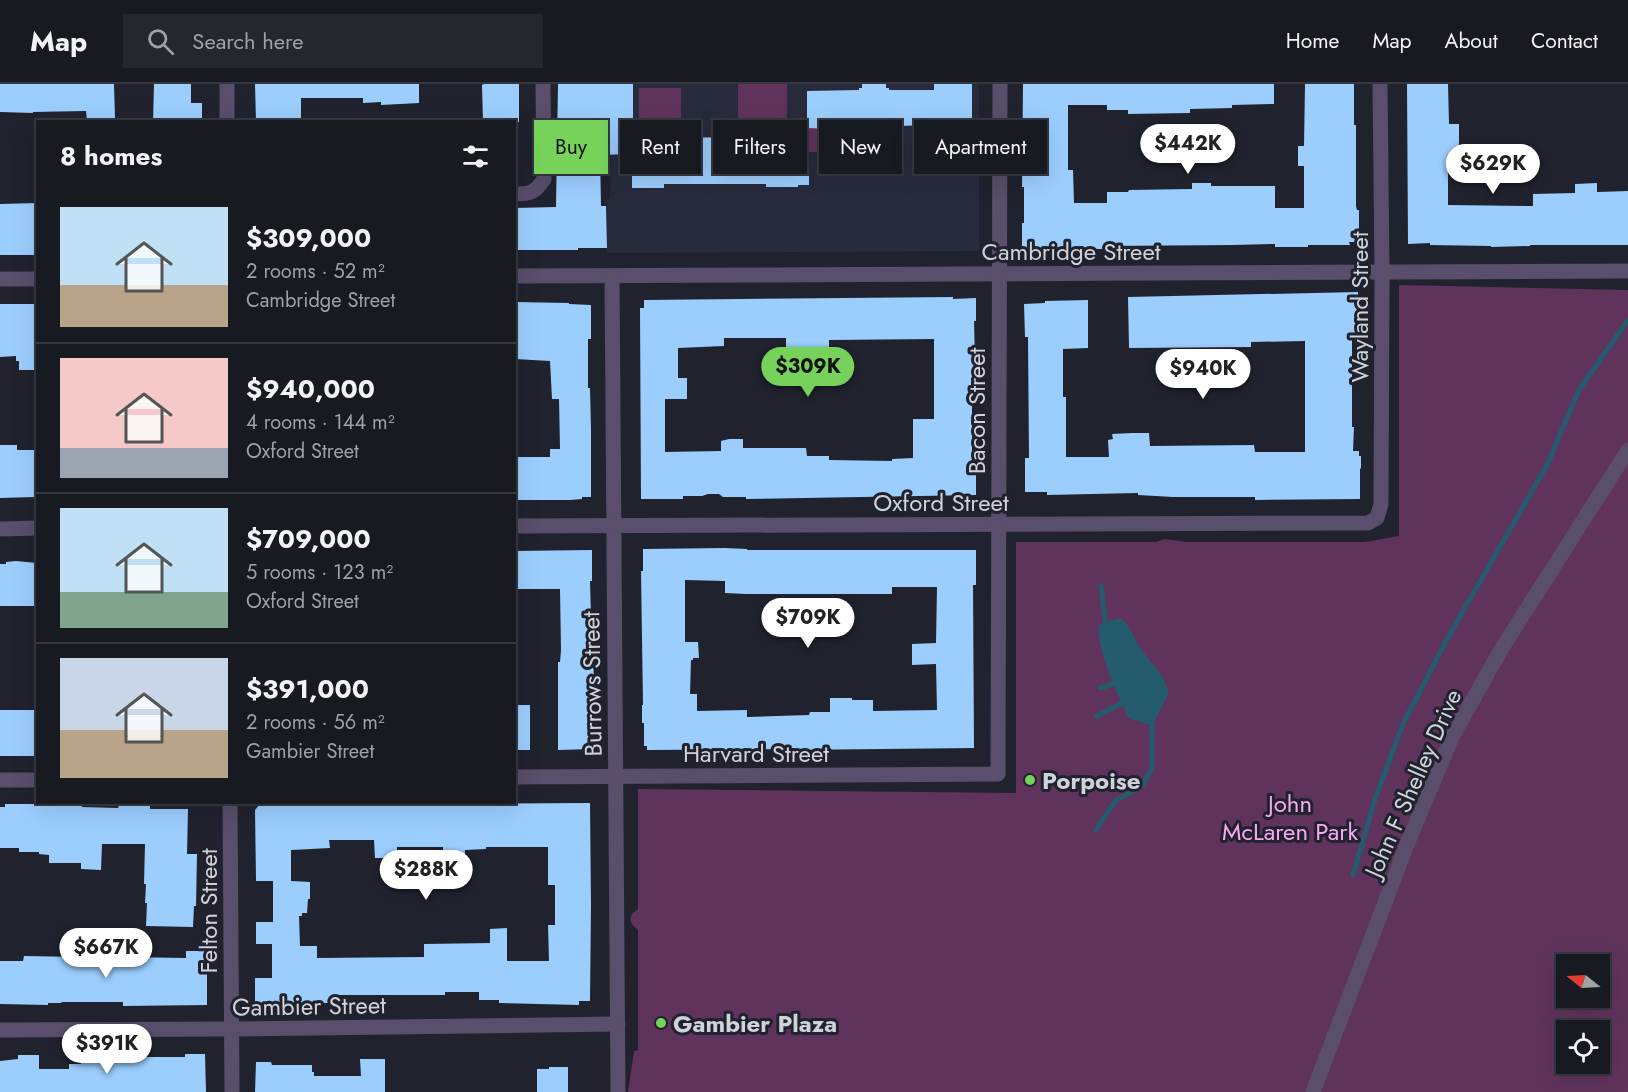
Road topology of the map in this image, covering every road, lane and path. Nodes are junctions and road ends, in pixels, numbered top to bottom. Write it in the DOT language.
graph roads {
  1 [pos="227,84"];
  2 [pos="543,84"];
  3 [pos="1000,84"];
  4 [pos="1380,84"];
  5 [pos="227,120"];
  6 [pos="516,194"];
  7 [pos="1628,271"];
  8 [pos="1382,273"];
  9 [pos="999,274"];
  10 [pos="516,276"];
  11 [pos="612,276"];
  12 [pos="0,279"];
  13 [pos="36,279"];
  14 [pos="1628,450"];
  15 [pos="1368,523"];
  16 [pos="998,524"];
  17 [pos="613,525"];
  18 [pos="516,526"];
  19 [pos="36,528"];
  20 [pos="0,529"];
  21 [pos="998,774"];
  22 [pos="616,776"];
  23 [pos="516,777"];
  24 [pos="0,780"];
  25 [pos="36,780"];
  26 [pos="230,804"];
  27 [pos="618,1024"];
  28 [pos="231,1029"];
  29 [pos="0,1030"];
  30 [pos="232,1092"];
  31 [pos="618,1092"];
  32 [pos="1313,1092"];
  1 -- 5 [label="street"];
  2 -- 6 [label="street"];
  3 -- 9 [label="street, Bacon Street"];
  4 -- 8 [label="street, Wayland Street"];
  7 -- 8 [label="street, Cambridge Street"];
  8 -- 9 [label="street, Cambridge Street"];
  8 -- 15 [label="street, Wayland Street"];
  9 -- 11 [label="street, Cambridge Street"];
  9 -- 16 [label="street, Bacon Street"];
  10 -- 11 [label="street, Cambridge Street"];
  11 -- 17 [label="street, Burrows Street"];
  12 -- 13 [label="street"];
  14 -- 32 [label="street, John F Shelley Drive"];
  15 -- 16 [label="street, Oxford Street"];
  16 -- 17 [label="street, Oxford Street"];
  16 -- 21 [label="street, Bacon Street"];
  17 -- 18 [label="street, Oxford Street"];
  17 -- 22 [label="street, Burrows Street"];
  19 -- 20 [label="street"];
  21 -- 22 [label="street, Harvard Street"];
  22 -- 23 [label="street, Harvard Street"];
  22 -- 27 [label="street, Burrows Street"];
  24 -- 25 [label="street"];
  26 -- 28 [label="street, Felton Street"];
  27 -- 28 [label="street, Gambier Street"];
  27 -- 31 [label="street, Burrows Street"];
  28 -- 29 [label="street, Gambier Street"];
  28 -- 30 [label="street, Felton Street"];
}
